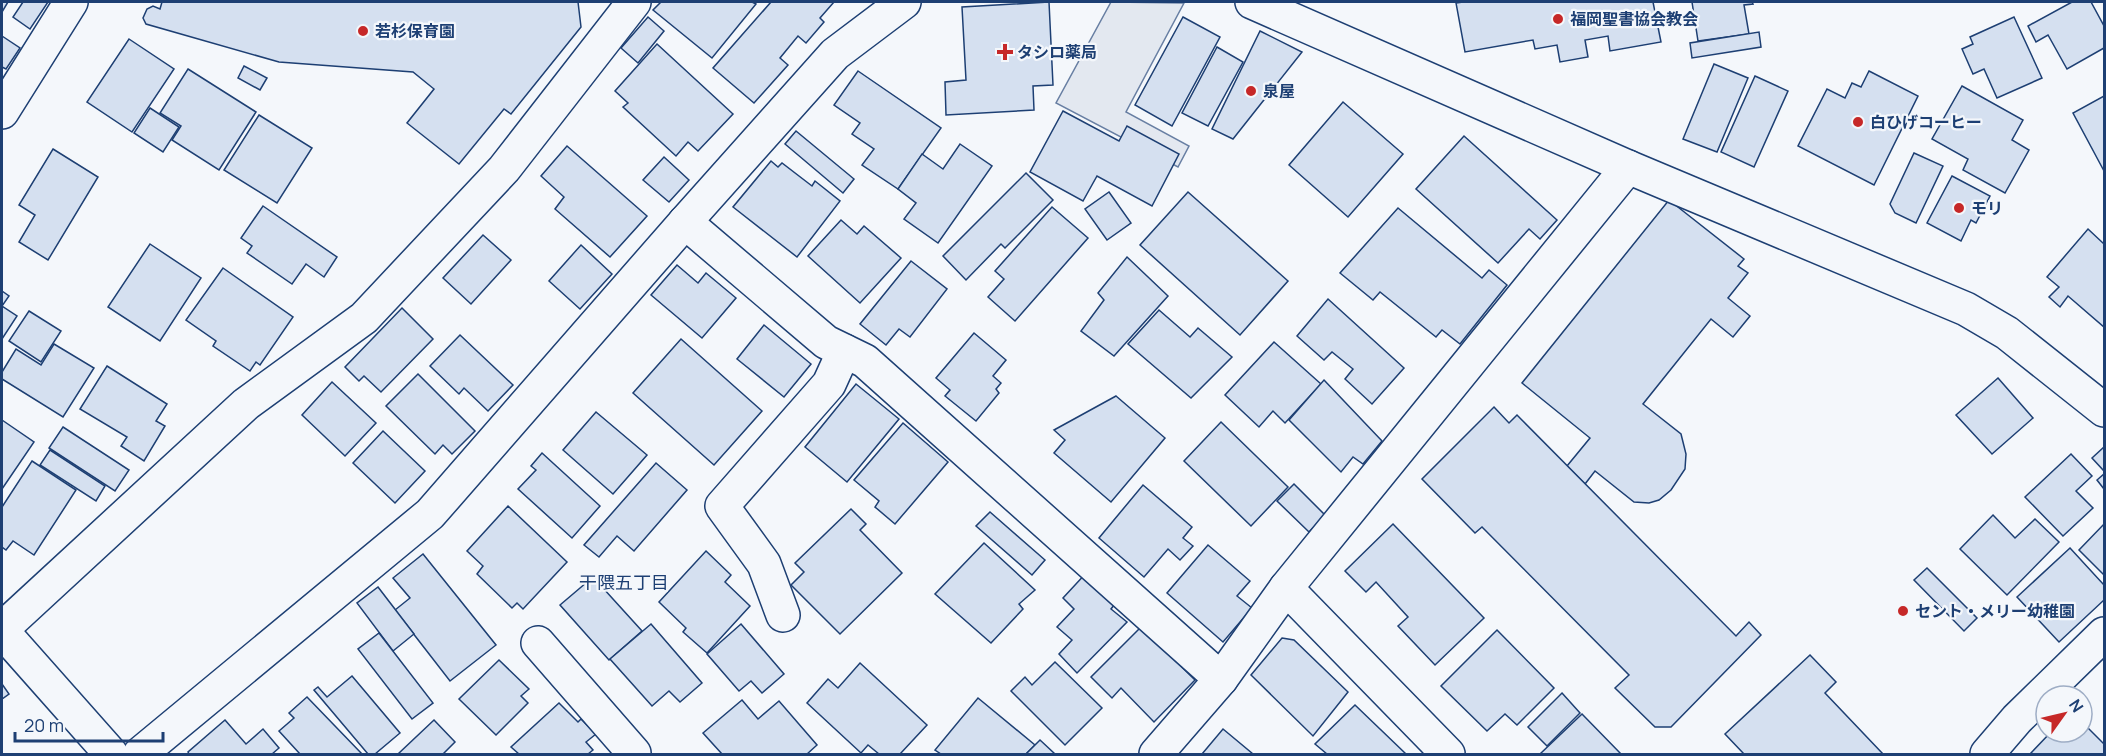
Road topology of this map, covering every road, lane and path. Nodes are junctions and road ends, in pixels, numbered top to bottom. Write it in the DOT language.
graph roads {
  1 [pos="71,2"];
  2 [pos="634,2"];
  3 [pos="904,2"];
  4 [pos="1252,2"];
  5 [pos="2,112"];
  6 [pos="1628,167"];
  7 [pos="685,222"];
  8 [pos="844,351"];
  9 [pos="2104,410"];
  10 [pos="1286,588"];
  11 [pos="783,615"];
  12 [pos="2,630"];
  13 [pos="2104,634"];
  14 [pos="538,643"];
  15 [pos="1221,679"];
  16 [pos="1993,753"];
  17 [pos="111,754"];
  18 [pos="140,754"];
  19 [pos="632,754"];
  20 [pos="1156,754"];
  21 [pos="1448,754"];
  1 -- 5 [label="street"];
  2 -- 12 [label="street"];
  3 -- 7 [label="street"];
  4 -- 6 [label="street"];
  6 -- 9 [label="street"];
  6 -- 10 [label="street"];
  7 -- 8 [label="street"];
  7 -- 18 [label="street"];
  8 -- 11 [label="street"];
  8 -- 15 [label="street"];
  10 -- 15 [label="street"];
  10 -- 21 [label="street"];
  12 -- 17 [label="street"];
  13 -- 16 [label="street"];
  14 -- 19 [label="street"];
  15 -- 20 [label="street"];
}
